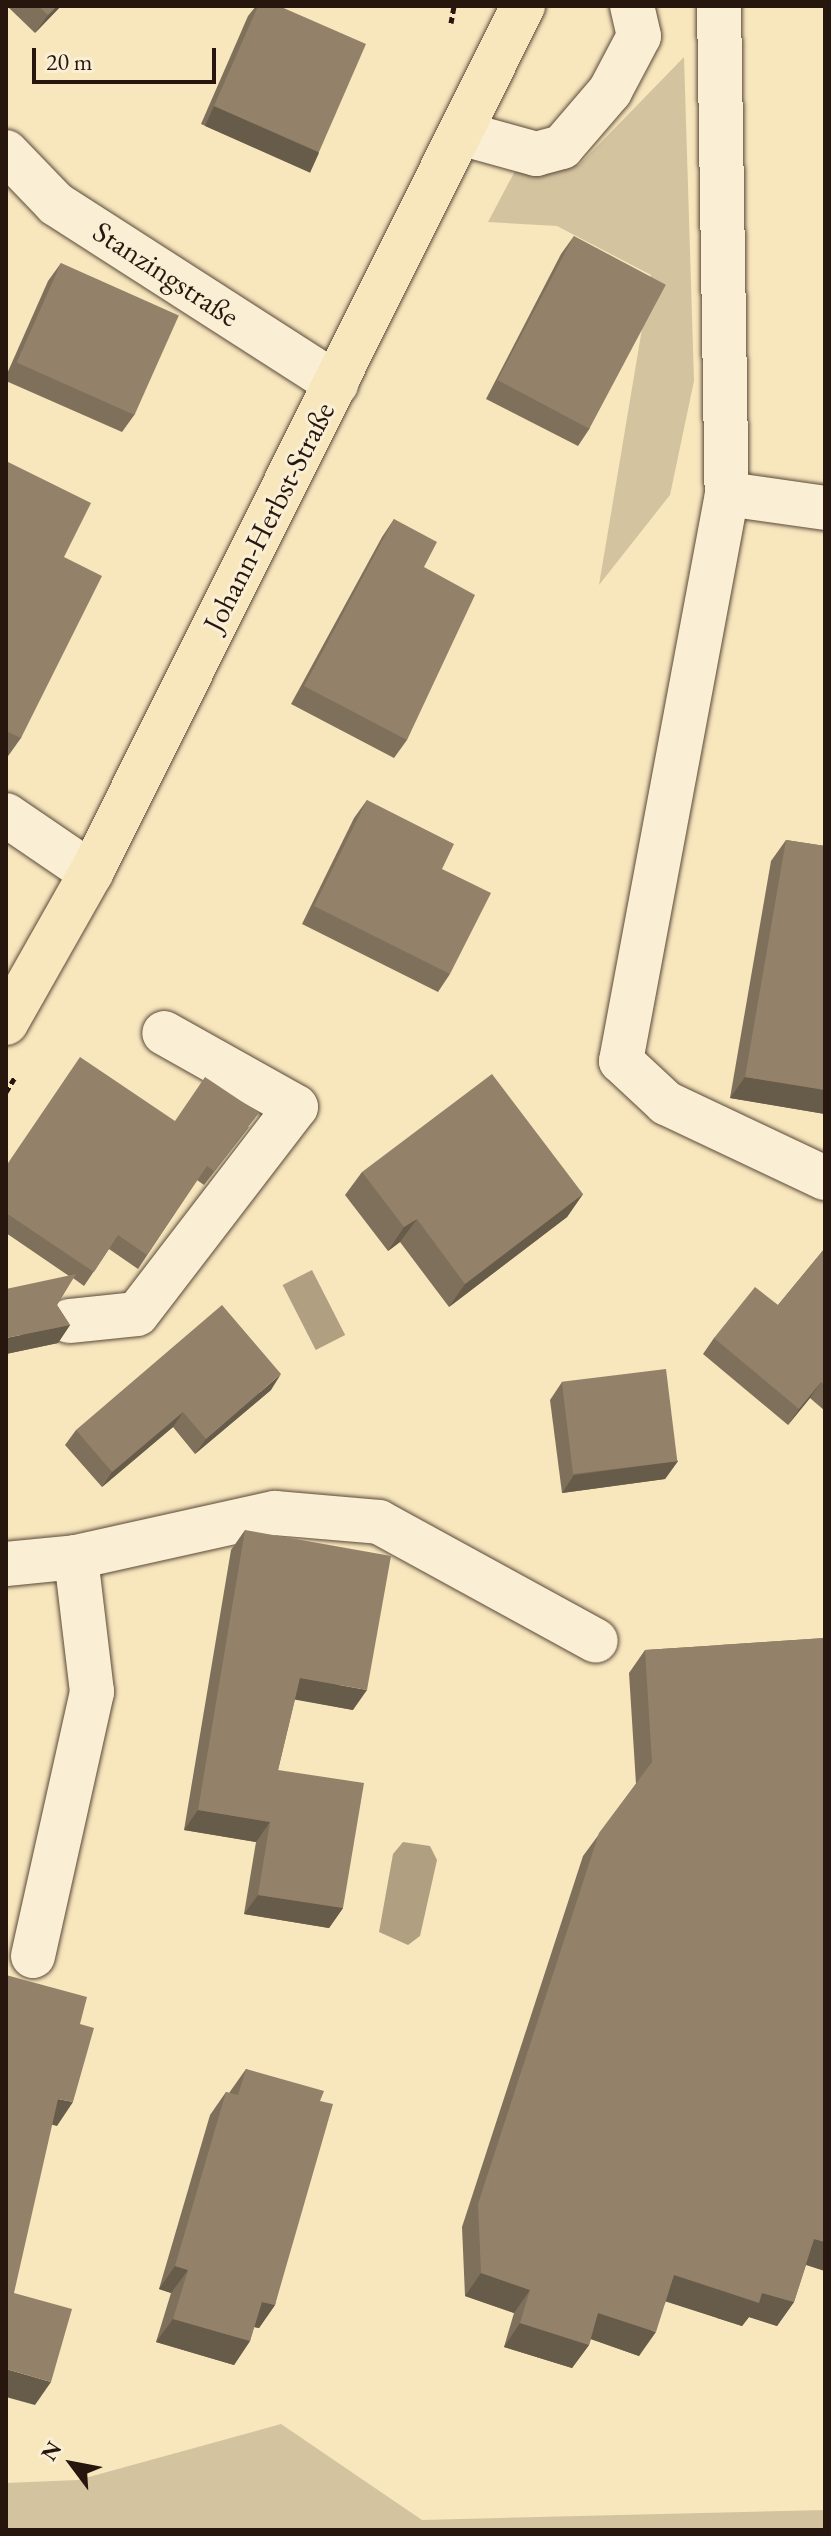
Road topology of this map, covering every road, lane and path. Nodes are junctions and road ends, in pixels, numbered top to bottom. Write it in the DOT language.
graph roads {
  1 [pos="523,6"];
  2 [pos="632,6"];
  3 [pos="719,6"];
  4 [pos="464,134"];
  5 [pos="6,152"];
  6 [pos="336,384"];
  7 [pos="727,494"];
  8 [pos="825,508"];
  9 [pos="6,815"];
  10 [pos="91,873"];
  11 [pos="6,1023"];
  12 [pos="164,1033"];
  13 [pos="825,1178"];
  14 [pos="69,1321"];
  15 [pos="76,1557"];
  16 [pos="6,1564"];
  17 [pos="596,1641"];
  18 [pos="33,1956"];
  1 -- 4 [label="main road, Johann-Herbst-Straße"];
  2 -- 4 [label="street"];
  3 -- 7 [label="street"];
  4 -- 6 [label="main road, Johann-Herbst-Straße"];
  5 -- 6 [label="street, Stanzingstraße"];
  6 -- 10 [label="main road, Johann-Herbst-Straße"];
  7 -- 8 [label="street"];
  7 -- 13 [label="street"];
  9 -- 10 [label="street"];
  10 -- 11 [label="main road, Johann-Herbst-Straße"];
  12 -- 14 [label="street"];
  15 -- 16 [label="street"];
  15 -- 17 [label="street"];
  15 -- 18 [label="street"];
}
